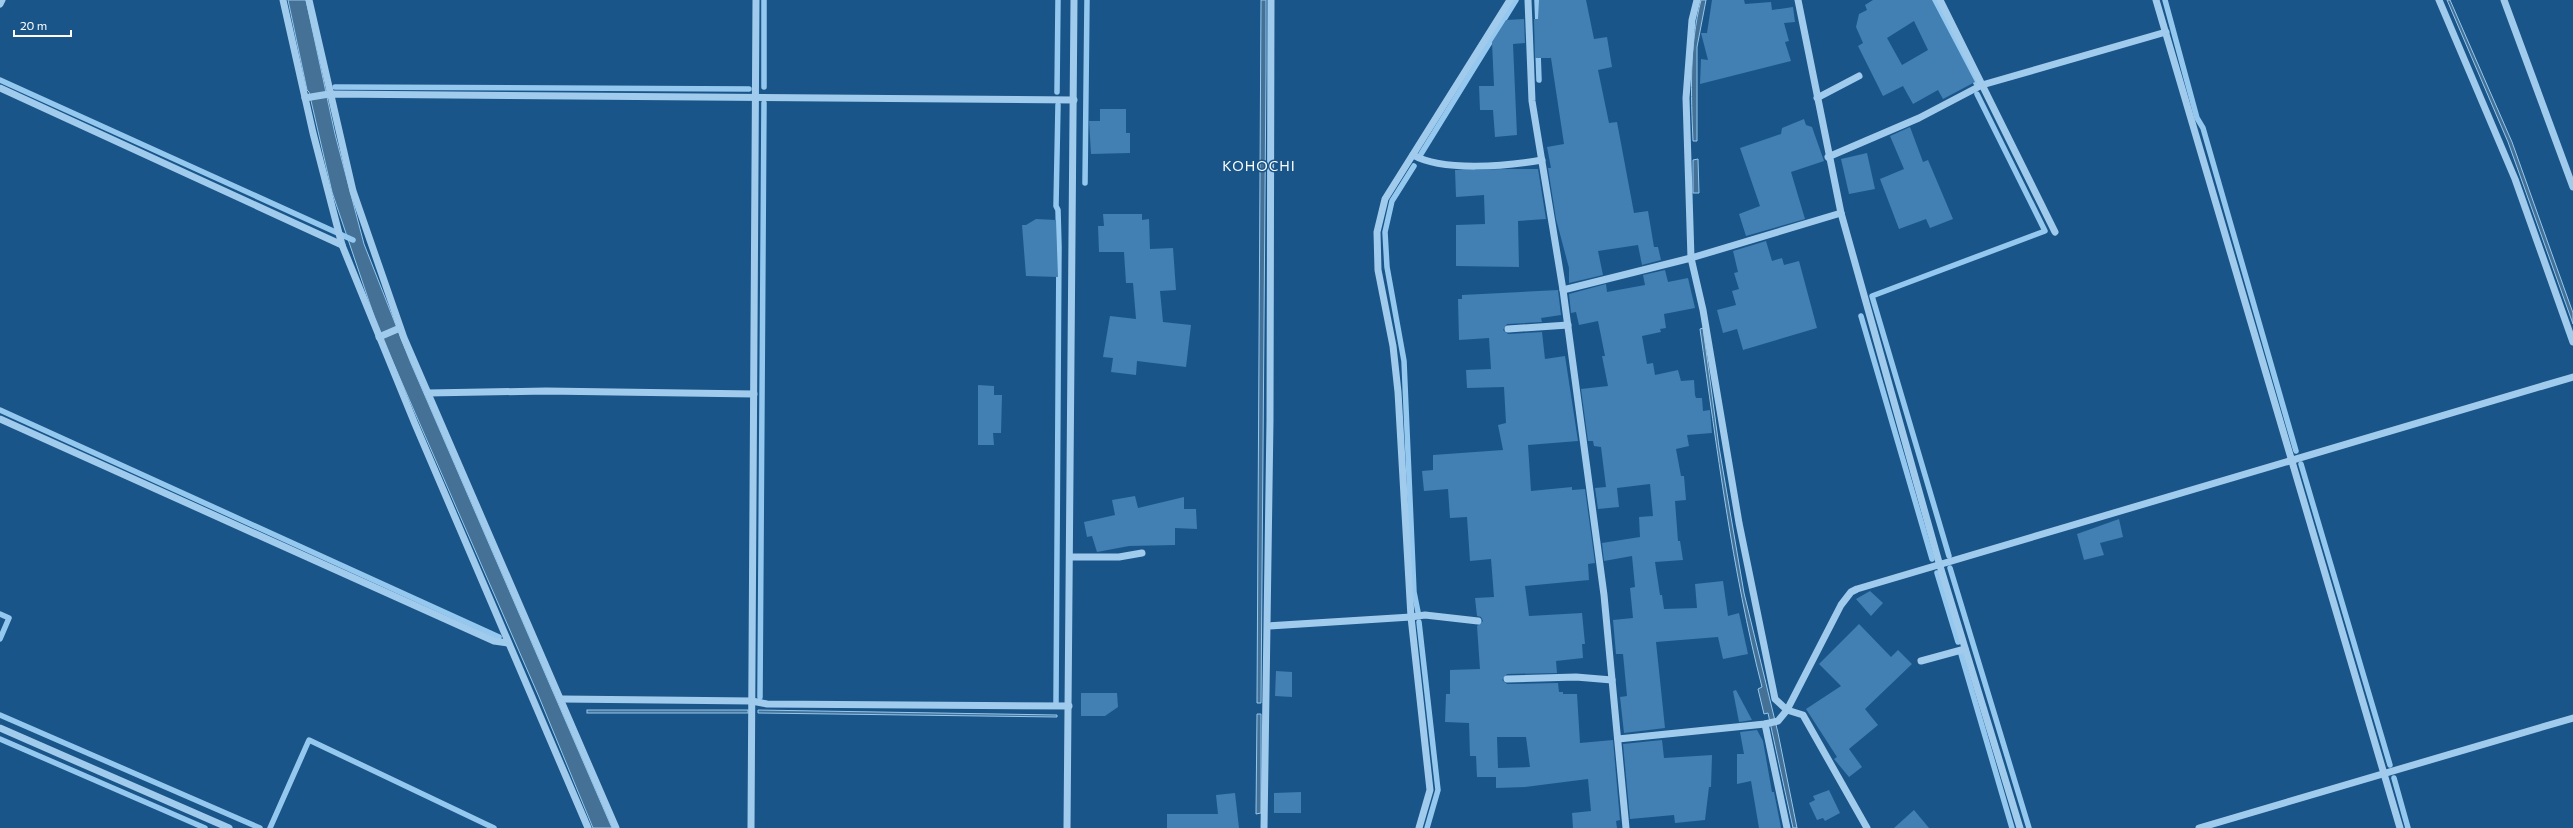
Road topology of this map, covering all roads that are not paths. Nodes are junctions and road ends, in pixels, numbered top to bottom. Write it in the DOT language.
graph roads {
  1 [pos="2,0"];
  2 [pos="283,0"];
  3 [pos="309,0"];
  4 [pos="756,0"];
  5 [pos="1074,0"];
  6 [pos="1271,0"];
  7 [pos="1510,0"];
  8 [pos="1528,0"];
  9 [pos="1697,0"];
  10 [pos="1798,0"];
  11 [pos="1940,0"];
  12 [pos="2156,0"];
  13 [pos="2439,0"];
  14 [pos="2504,0"];
  15 [pos="0,4"];
  16 [pos="2166,32"];
  17 [pos="1859,76"];
  18 [pos="1982,85"];
  19 [pos="0,88"];
  20 [pos="330,94"];
  21 [pos="755,96"];
  22 [pos="307,98"];
  23 [pos="1817,98"];
  24 [pos="1074,100"];
  25 [pos="1413,155"];
  26 [pos="1828,157"];
  27 [pos="1542,160"];
  28 [pos="2573,187"];
  29 [pos="1841,213"];
  30 [pos="2055,232"];
  31 [pos="342,244"];
  32 [pos="1691,258"];
  33 [pos="1563,290"];
  34 [pos="1568,325"];
  35 [pos="400,328"];
  36 [pos="1508,329"];
  37 [pos="379,337"];
  38 [pos="2573,342"];
  39 [pos="2573,377"];
  40 [pos="428,392"];
  41 [pos="754,394"];
  42 [pos="0,419"];
  43 [pos="2291,460"];
  44 [pos="1142,553"];
  45 [pos="1070,557"];
  46 [pos="1940,566"];
  47 [pos="1411,617"];
  48 [pos="1478,621"];
  49 [pos="1268,626"];
  50 [pos="508,644"];
  51 [pos="1965,649"];
  52 [pos="1921,661"];
  53 [pos="1506,679"];
  54 [pos="1612,680"];
  55 [pos="562,699"];
  56 [pos="752,701"];
  57 [pos="1069,706"];
  58 [pos="1787,710"];
  59 [pos="2573,718"];
  60 [pos="1765,724"];
  61 [pos="0,728"];
  62 [pos="1618,739"];
  63 [pos="2384,774"];
  64 [pos="225,827"];
  65 [pos="588,828"];
  66 [pos="616,828"];
  67 [pos="751,828"];
  68 [pos="1067,828"];
  69 [pos="1264,828"];
  70 [pos="1419,828"];
  71 [pos="1626,828"];
  72 [pos="1786,828"];
  73 [pos="1867,828"];
  74 [pos="2020,828"];
  75 [pos="2199,828"];
  76 [pos="2400,828"];
  1 -- 15 [label="street"];
  2 -- 22 [label="street"];
  3 -- 20 [label="street"];
  4 -- 21 [label="street"];
  5 -- 24 [label="street"];
  6 -- 49 [label="street"];
  7 -- 25 [label="street"];
  8 -- 27 [label="street"];
  9 -- 32 [label="street"];
  10 -- 23 [label="street"];
  11 -- 18 [label="street"];
  12 -- 16 [label="street"];
  13 -- 38 [label="street"];
  14 -- 28 [label="street"];
  16 -- 18 [label="street"];
  16 -- 43 [label="street"];
  17 -- 23 [label="street"];
  18 -- 26 [label="street"];
  18 -- 30 [label="street"];
  19 -- 31 [label="street"];
  20 -- 21 [label="street"];
  20 -- 22 [label="street"];
  20 -- 35 [label="street"];
  21 -- 24 [label="street"];
  21 -- 41 [label="street"];
  22 -- 31 [label="street"];
  23 -- 26 [label="street"];
  24 -- 45 [label="street"];
  25 -- 27 [label="street"];
  25 -- 47 [label="street"];
  26 -- 29 [label="street"];
  27 -- 33 [label="street"];
  29 -- 32 [label="street"];
  29 -- 46 [label="street"];
  31 -- 37 [label="street"];
  32 -- 33 [label="street"];
  32 -- 58 [label="street"];
  33 -- 34 [label="street"];
  34 -- 36 [label="street"];
  34 -- 54 [label="street"];
  35 -- 37 [label="street"];
  35 -- 40 [label="street"];
  37 -- 50 [label="street"];
  39 -- 43 [label="street"];
  40 -- 41 [label="street"];
  40 -- 55 [label="street"];
  41 -- 56 [label="street"];
  42 -- 50 [label="street"];
  43 -- 46 [label="street"];
  43 -- 63 [label="street"];
  44 -- 45 [label="street"];
  45 -- 57 [label="street"];
  46 -- 51 [label="street"];
  46 -- 58 [label="street"];
  47 -- 48 [label="street"];
  47 -- 49 [label="street"];
  47 -- 70 [label="street"];
  49 -- 69 [label="street"];
  50 -- 65 [label="street"];
  51 -- 52 [label="street"];
  51 -- 74 [label="street"];
  53 -- 54 [label="street"];
  54 -- 62 [label="street"];
  55 -- 56 [label="street"];
  55 -- 66 [label="street"];
  56 -- 57 [label="street"];
  56 -- 67 [label="street"];
  57 -- 68 [label="street"];
  58 -- 60 [label="street"];
  58 -- 73 [label="street"];
  59 -- 63 [label="street"];
  60 -- 62 [label="street"];
  60 -- 72 [label="street"];
  61 -- 64 [label="street"];
  62 -- 71 [label="street"];
  63 -- 75 [label="street"];
  63 -- 76 [label="street"];
}
